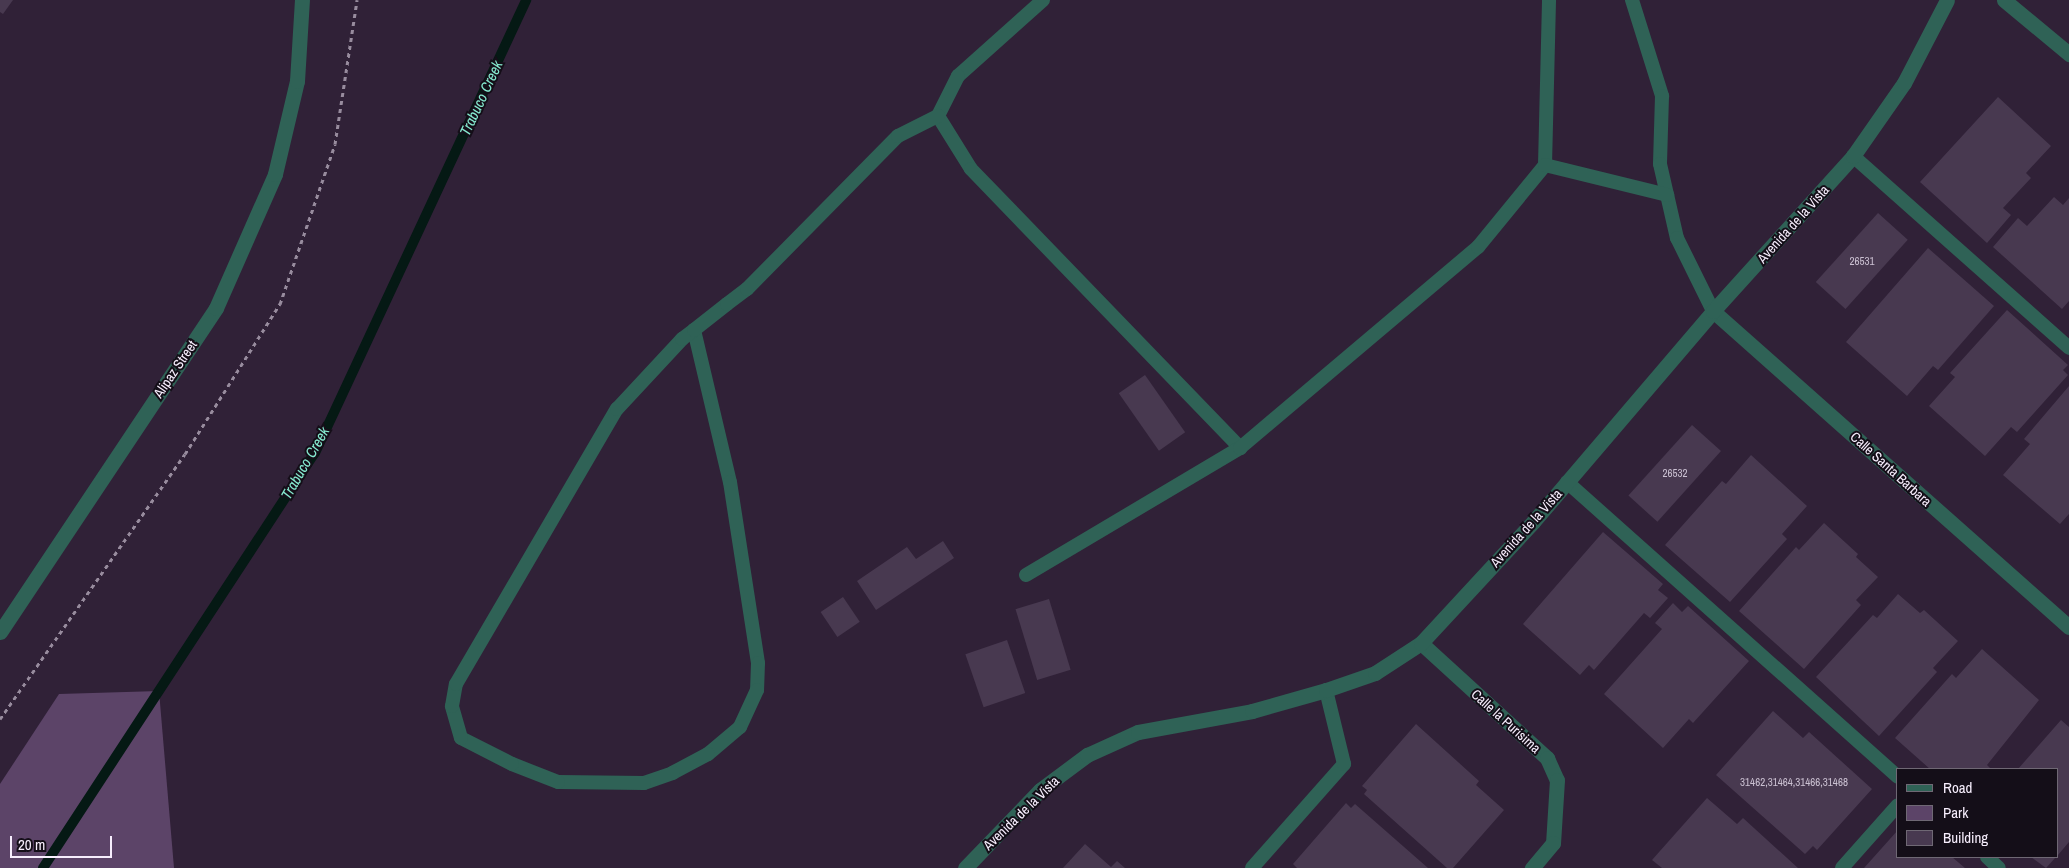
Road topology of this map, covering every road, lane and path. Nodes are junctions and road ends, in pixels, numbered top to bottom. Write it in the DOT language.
graph roads {
  1 [pos="302,0"];
  2 [pos="357,0"];
  3 [pos="1043,0"];
  4 [pos="1549,0"];
  5 [pos="1632,0"];
  6 [pos="1947,0"];
  7 [pos="2004,0"];
  8 [pos="2069,54"];
  9 [pos="938,116"];
  10 [pos="1853,156"];
  11 [pos="1545,165"];
  12 [pos="1667,195"];
  13 [pos="1713,311"];
  14 [pos="694,330"];
  15 [pos="2069,348"];
  16 [pos="1240,448"];
  17 [pos="1567,482"];
  18 [pos="1026,575"];
  19 [pos="2069,626"];
  20 [pos="0,632"];
  21 [pos="1421,643"];
  22 [pos="1326,690"];
  23 [pos="0,719"];
  24 [pos="1896,775"];
  25 [pos="1896,807"];
  26 [pos="1988,858"];
  27 [pos="965,868"];
  28 [pos="1252,868"];
  29 [pos="1532,868"];
  30 [pos="1842,868"];
  31 [pos="1999,868"];
  1 -- 20 [label="street, Alipaz Street"];
  2 -- 23 [label="path"];
  3 -- 9 [label="lane"];
  4 -- 11 [label="lane"];
  5 -- 12 [label="lane"];
  6 -- 10 [label="street, Avenida de la Vista"];
  7 -- 8 [label="street"];
  9 -- 14 [label="lane"];
  9 -- 16 [label="lane"];
  10 -- 13 [label="street, Avenida de la Vista"];
  10 -- 15 [label="lane"];
  11 -- 12 [label="lane"];
  11 -- 16 [label="lane"];
  12 -- 13 [label="lane"];
  13 -- 17 [label="street, Avenida de la Vista"];
  13 -- 19 [label="street, Calle Santa Barbara"];
  14 -- 14 [label="lane"];
  16 -- 18 [label="lane"];
  17 -- 21 [label="street, Avenida de la Vista"];
  17 -- 24 [label="lane"];
  21 -- 22 [label="street, Avenida de la Vista"];
  21 -- 29 [label="street, Calle la Purisima"];
  22 -- 27 [label="street, Avenida de la Vista"];
  22 -- 28 [label="lane"];
  25 -- 30 [label="lane"];
  26 -- 31 [label="lane"];
}
